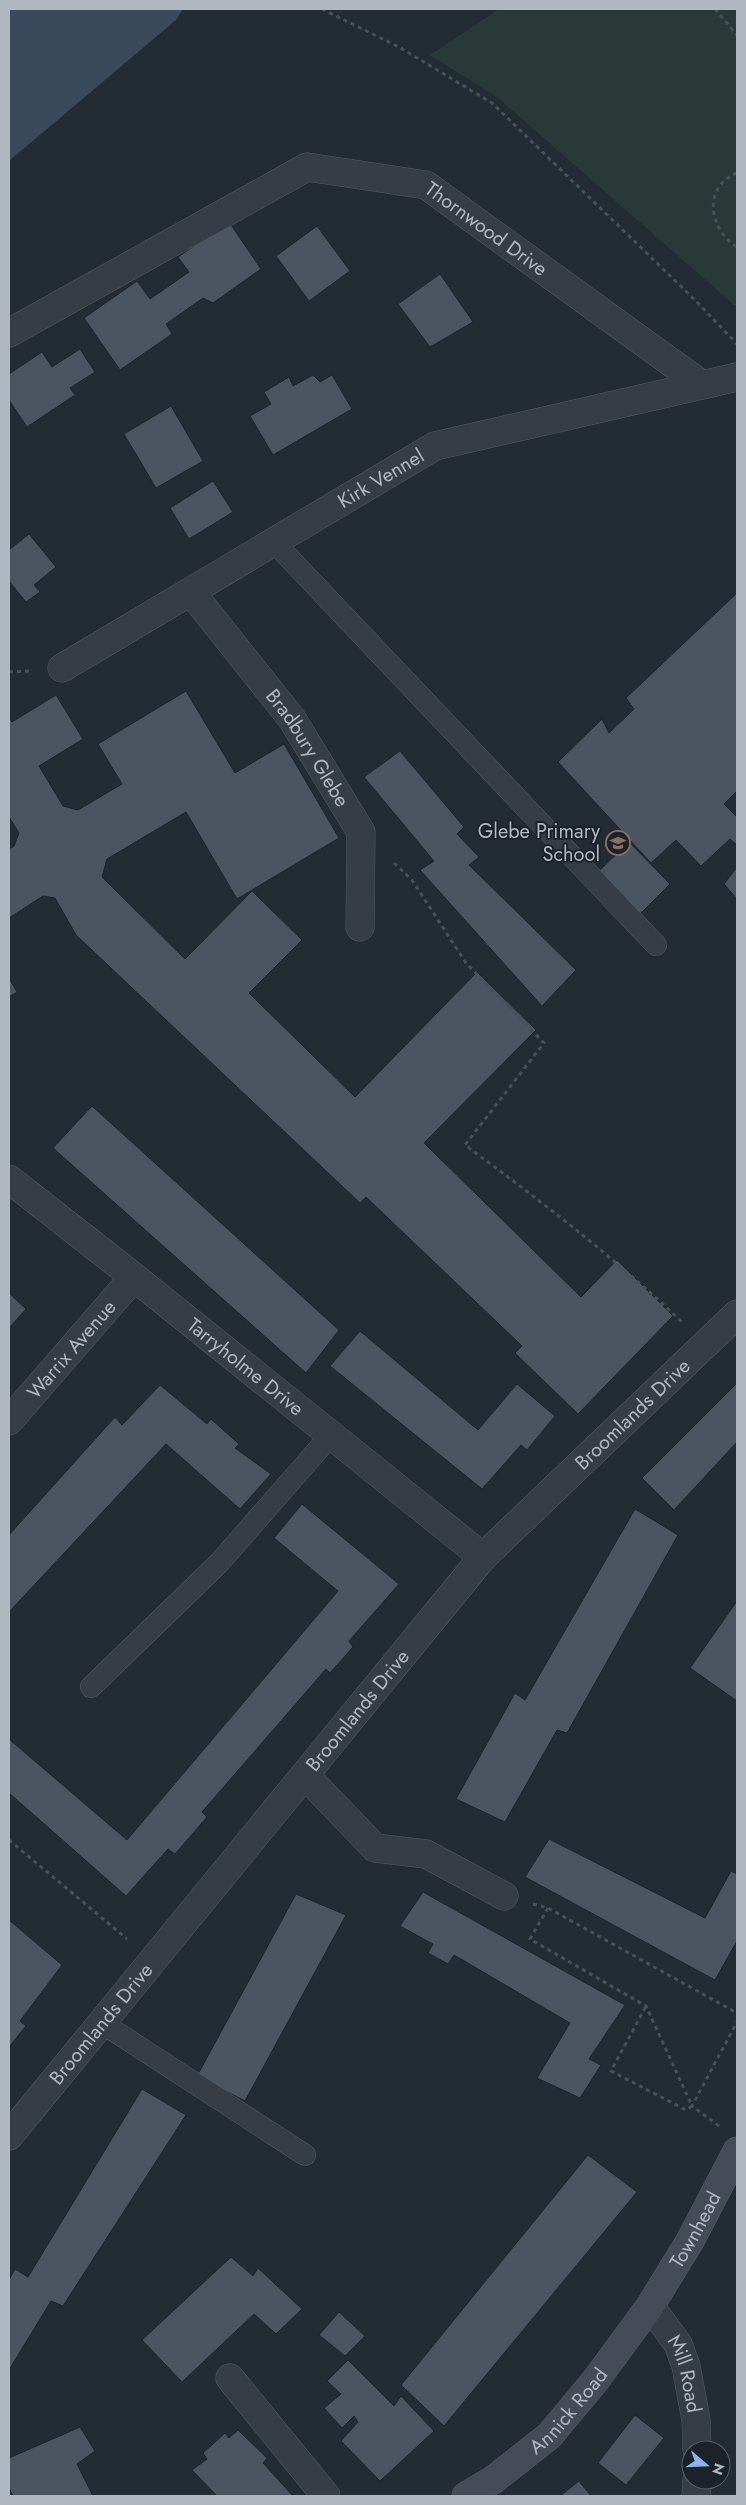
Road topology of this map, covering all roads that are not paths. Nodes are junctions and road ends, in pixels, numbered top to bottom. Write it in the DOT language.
graph roads {
  1 [pos="9,333"];
  2 [pos="737,378"];
  3 [pos="701,384"];
  4 [pos="274,542"];
  5 [pos="191,592"];
  6 [pos="62,668"];
  7 [pos="360,927"];
  8 [pos="656,945"];
  9 [pos="9,1179"];
  10 [pos="134,1277"];
  11 [pos="737,1314"];
  12 [pos="9,1421"];
  13 [pos="331,1435"];
  14 [pos="483,1557"];
  15 [pos="91,1687"];
  16 [pos="305,1775"];
  17 [pos="504,1896"];
  18 [pos="102,2023"];
  19 [pos="9,2136"];
  20 [pos="737,2151"];
  21 [pos="305,2155"];
  22 [pos="650,2306"];
  23 [pos="230,2378"];
  24 [pos="697,2440"];
  25 [pos="326,2496"];
  26 [pos="466,2496"];
  1 -- 3 [label="street, Thornwood Drive"];
  2 -- 3 [label="street, Kirk Vennel"];
  3 -- 4 [label="street, Kirk Vennel"];
  4 -- 5 [label="street, Kirk Vennel"];
  4 -- 8 [label="lane"];
  5 -- 6 [label="street, Kirk Vennel"];
  5 -- 7 [label="street, Bradbury Glebe"];
  9 -- 10 [label="street, Tarryholme Drive"];
  10 -- 12 [label="street, Warrix Avenue"];
  10 -- 13 [label="street, Tarryholme Drive"];
  11 -- 14 [label="street, Broomlands Drive"];
  13 -- 14 [label="street, Tarryholme Drive"];
  13 -- 15 [label="lane"];
  14 -- 16 [label="street, Broomlands Drive"];
  16 -- 17 [label="street"];
  16 -- 18 [label="street, Broomlands Drive"];
  18 -- 19 [label="street, Broomlands Drive"];
  18 -- 21 [label="lane"];
  20 -- 22 [label="main road, Townhead"];
  22 -- 24 [label="street, Mill Road"];
  22 -- 26 [label="main road, Annick Road"];
  23 -- 25 [label="street"];
}
